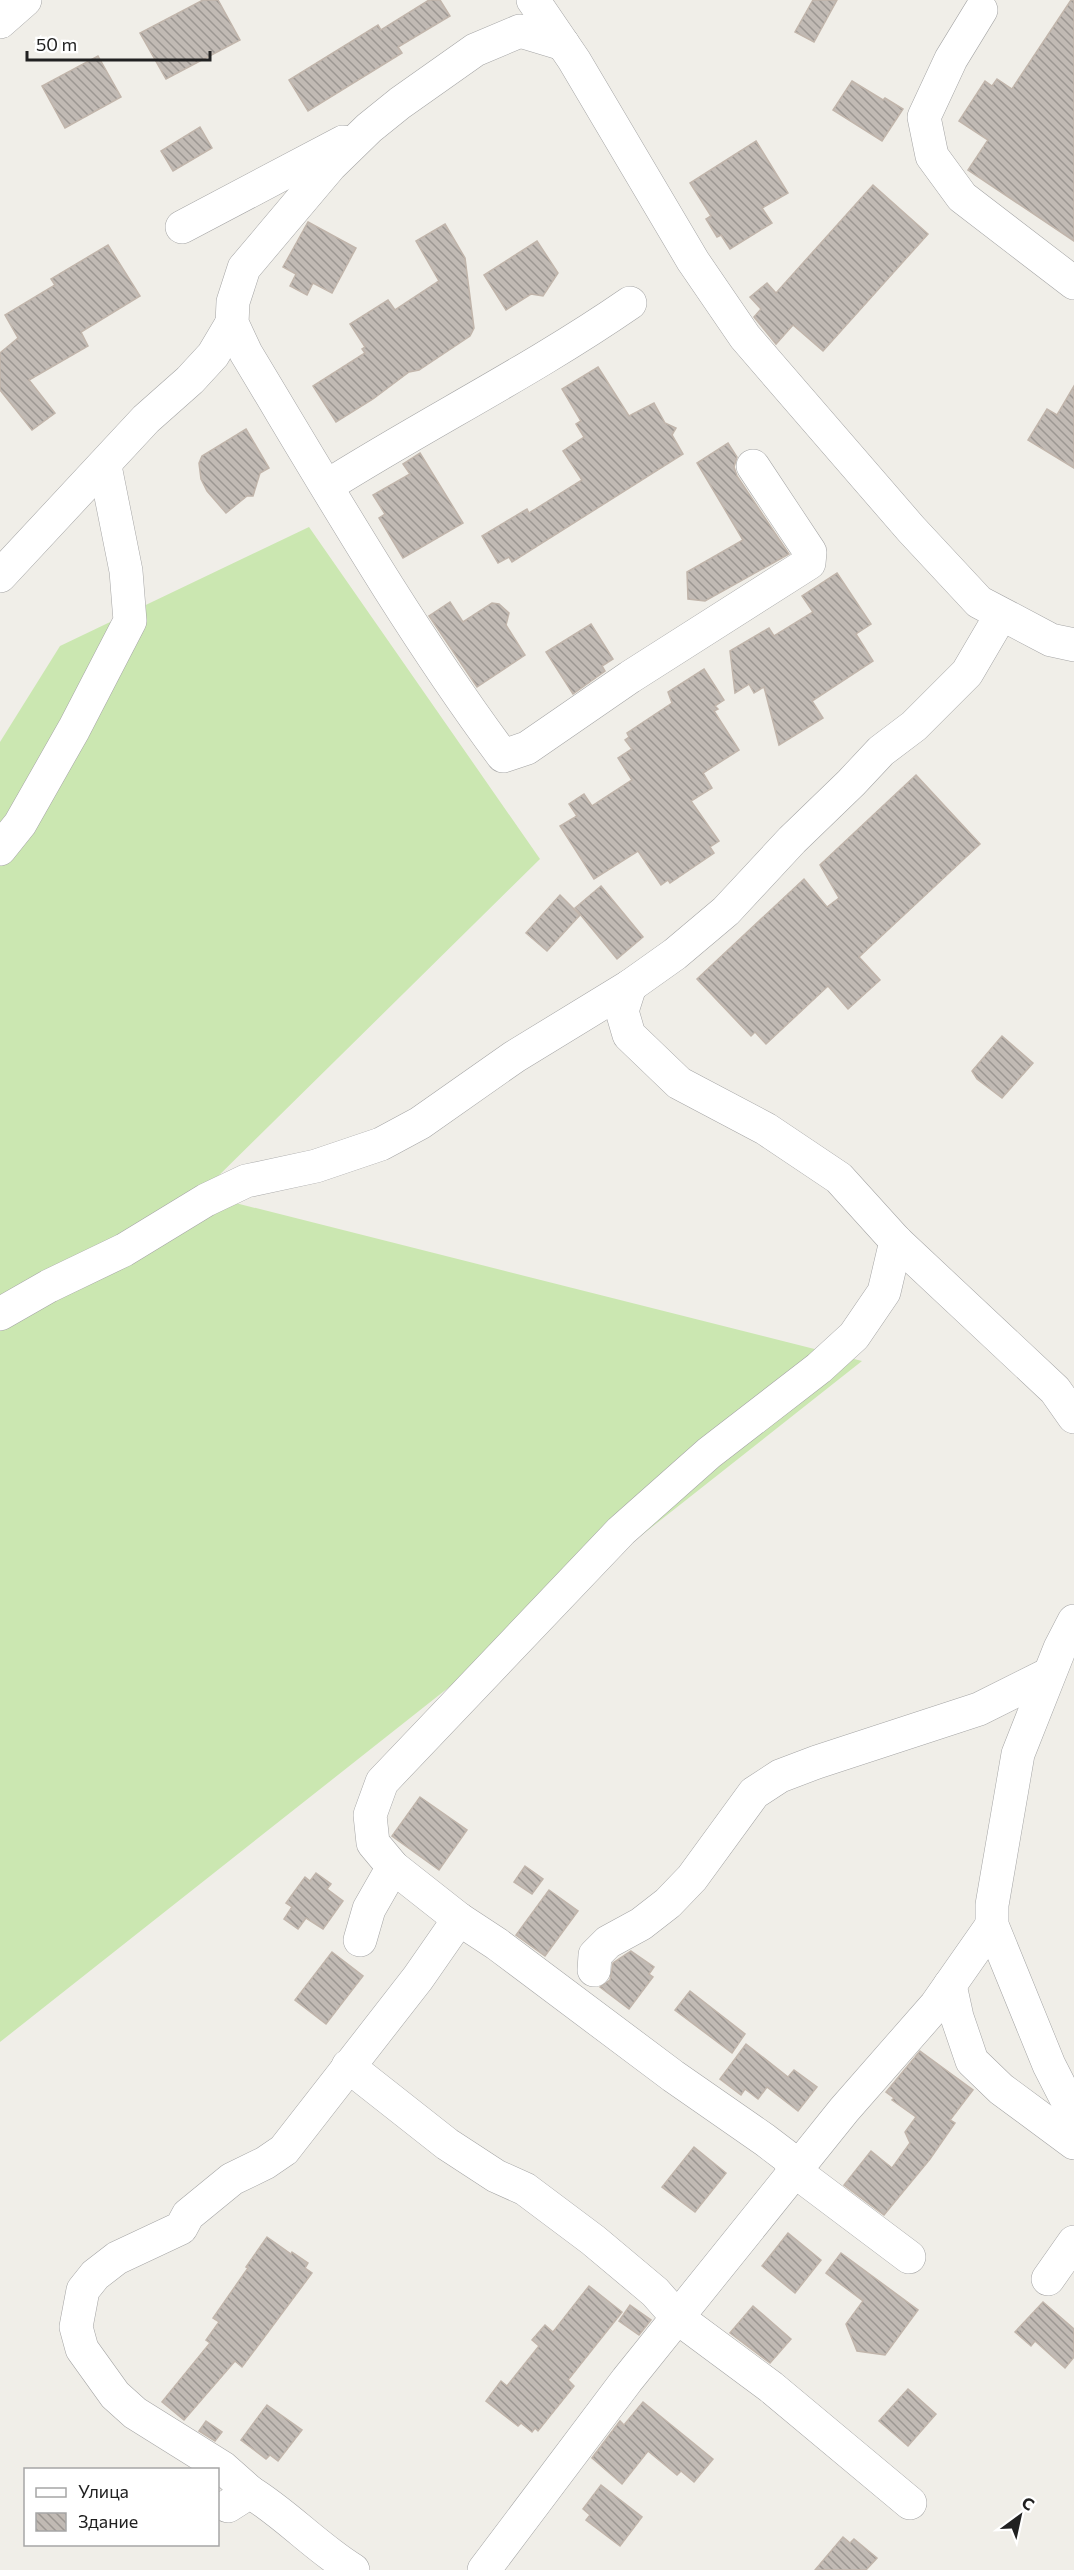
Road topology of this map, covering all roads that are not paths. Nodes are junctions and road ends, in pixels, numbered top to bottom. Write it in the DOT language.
graph roads {
  1 [pos="25,0"];
  2 [pos="533,0"];
  3 [pos="981,10"];
  4 [pos="0,22"];
  5 [pos="563,44"];
  6 [pos="369,128"];
  7 [pos="182,227"];
  8 [pos="1074,283"];
  9 [pos="630,303"];
  10 [pos="232,324"];
  11 [pos="105,466"];
  12 [pos="753,466"];
  13 [pos="327,486"];
  14 [pos="0,576"];
  15 [pos="1000,615"];
  16 [pos="1062,642"];
  17 [pos="1074,669"];
  18 [pos="0,849"];
  19 [pos="630,986"];
  20 [pos="896,1241"];
  21 [pos="0,1314"];
  22 [pos="1074,1416"];
  23 [pos="1074,1621"];
  24 [pos="1049,1674"];
  25 [pos="393,1867"];
  26 [pos="459,1919"];
  27 [pos="992,1925"];
  28 [pos="360,1940"];
  29 [pos="594,1970"];
  30 [pos="950,1985"];
  31 [pos="348,2066"];
  32 [pos="1074,2114"];
  33 [pos="1074,2142"];
  34 [pos="796,2169"];
  35 [pos="1074,2242"];
  36 [pos="909,2257"];
  37 [pos="1048,2278"];
  38 [pos="678,2318"];
  39 [pos="910,2503"];
  40 [pos="353,2570"];
  41 [pos="484,2570"];
  1 -- 4 [label="street"];
  2 -- 5 [label="street"];
  3 -- 8 [label="street"];
  5 -- 6 [label="street"];
  5 -- 15 [label="street"];
  6 -- 7 [label="street"];
  6 -- 10 [label="street"];
  9 -- 13 [label="street"];
  10 -- 11 [label="street"];
  10 -- 13 [label="street"];
  11 -- 14 [label="street"];
  11 -- 18 [label="street"];
  12 -- 13 [label="street"];
  15 -- 16 [label="street"];
  15 -- 19 [label="street"];
  16 -- 17 [label="street"];
  19 -- 20 [label="street"];
  19 -- 21 [label="street"];
  20 -- 22 [label="street"];
  20 -- 25 [label="street"];
  23 -- 24 [label="street"];
  24 -- 27 [label="street"];
  24 -- 29 [label="street"];
  25 -- 26 [label="street"];
  25 -- 28 [label="street"];
  26 -- 31 [label="street"];
  26 -- 34 [label="street"];
  27 -- 30 [label="street"];
  27 -- 32 [label="street"];
  30 -- 33 [label="street"];
  30 -- 34 [label="street"];
  31 -- 38 [label="street"];
  31 -- 40 [label="street"];
  34 -- 36 [label="street"];
  34 -- 38 [label="street"];
  35 -- 37 [label="street"];
  38 -- 39 [label="street"];
  38 -- 41 [label="street"];
}
